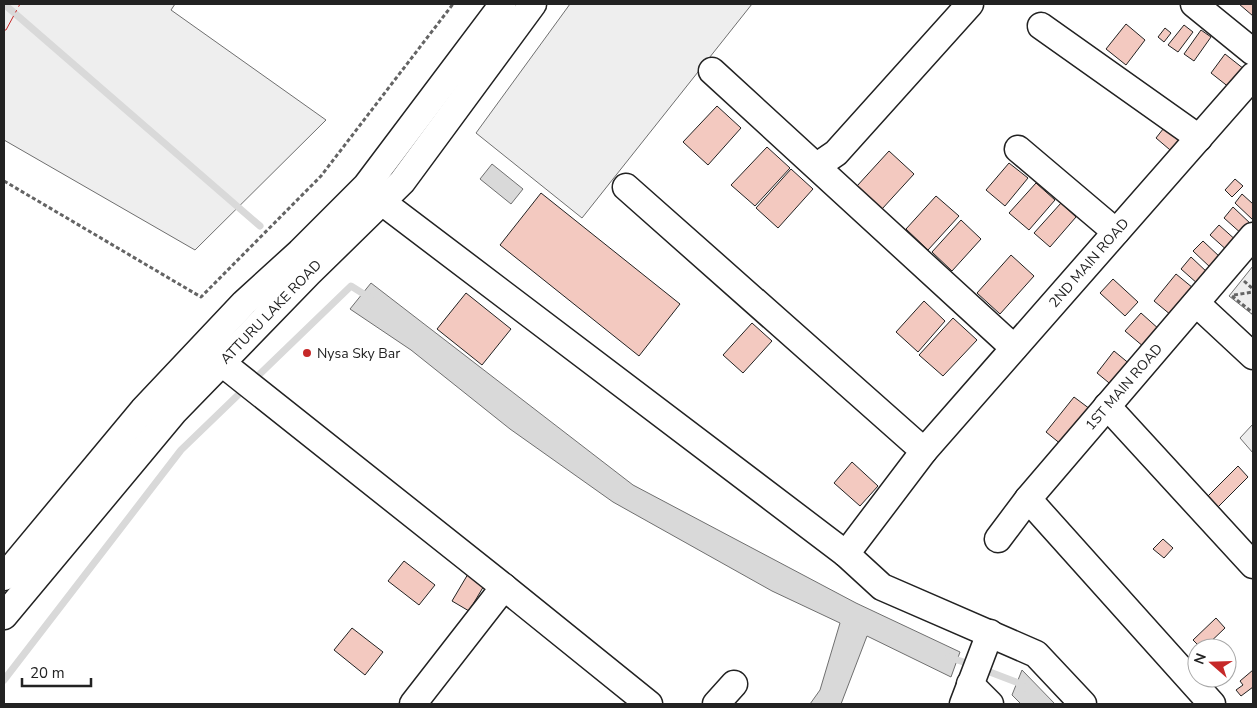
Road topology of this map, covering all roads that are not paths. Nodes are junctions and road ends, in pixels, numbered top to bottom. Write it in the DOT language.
graph roads {
  1 [pos="503,4"];
  2 [pos="533,4"];
  3 [pos="970,4"];
  4 [pos="1194,4"];
  5 [pos="1041,26"];
  6 [pos="1253,52"];
  7 [pos="712,70"];
  8 [pos="1253,76"];
  9 [pos="1199,138"];
  10 [pos="1018,149"];
  11 [pos="816,166"];
  12 [pos="626,186"];
  13 [pos="382,202"];
  14 [pos="1116,232"];
  15 [pos="1253,236"];
  16 [pos="1196,303"];
  17 [pos="1014,348"];
  18 [pos="212,355"];
  19 [pos="1253,356"];
  20 [pos="1107,406"];
  21 [pos="924,451"];
  22 [pos="1028,498"];
  23 [pos="998,539"];
  24 [pos="846,554"];
  25 [pos="1253,565"];
  26 [pos="4,578"];
  27 [pos="504,587"];
  28 [pos="4,616"];
  29 [pos="990,633"];
  30 [pos="734,684"];
  31 [pos="966,694"];
  32 [pos="413,704"];
  33 [pos="649,704"];
  34 [pos="716,704"];
  35 [pos="990,704"];
  36 [pos="1083,704"];
  37 [pos="1212,704"];
  1 -- 18 [label="street, ATTURU LAKE ROAD"];
  2 -- 13 [label="street, ATTURU LAKE ROAD"];
  3 -- 11 [label="street"];
  4 -- 6 [label="street"];
  5 -- 9 [label="street"];
  7 -- 11 [label="street"];
  8 -- 9 [label="street, 2ND MAIN ROAD"];
  9 -- 14 [label="street, 2ND MAIN ROAD"];
  10 -- 14 [label="street"];
  11 -- 17 [label="street"];
  12 -- 21 [label="street"];
  13 -- 18 [label="street, ATTURU LAKE ROAD"];
  13 -- 24 [label="street"];
  14 -- 17 [label="street, 2ND MAIN ROAD"];
  15 -- 16 [label="street, 1ST MAIN ROAD"];
  16 -- 19 [label="street"];
  16 -- 20 [label="street, 1ST MAIN ROAD"];
  17 -- 21 [label="street, 2ND MAIN ROAD"];
  18 -- 26 [label="street, ATTURU LAKE ROAD"];
  18 -- 27 [label="street"];
  18 -- 28 [label="street, ATTURU LAKE ROAD"];
  20 -- 22 [label="street, 1ST MAIN ROAD"];
  20 -- 25 [label="street"];
  21 -- 24 [label="street, 2ND MAIN ROAD"];
  22 -- 23 [label="street, 1ST MAIN ROAD"];
  22 -- 37 [label="street"];
  24 -- 29 [label="street"];
  27 -- 32 [label="street"];
  27 -- 33 [label="street"];
  29 -- 31 [label="street"];
  29 -- 36 [label="street"];
  30 -- 34 [label="street"];
  31 -- 35 [label="street"];
}
